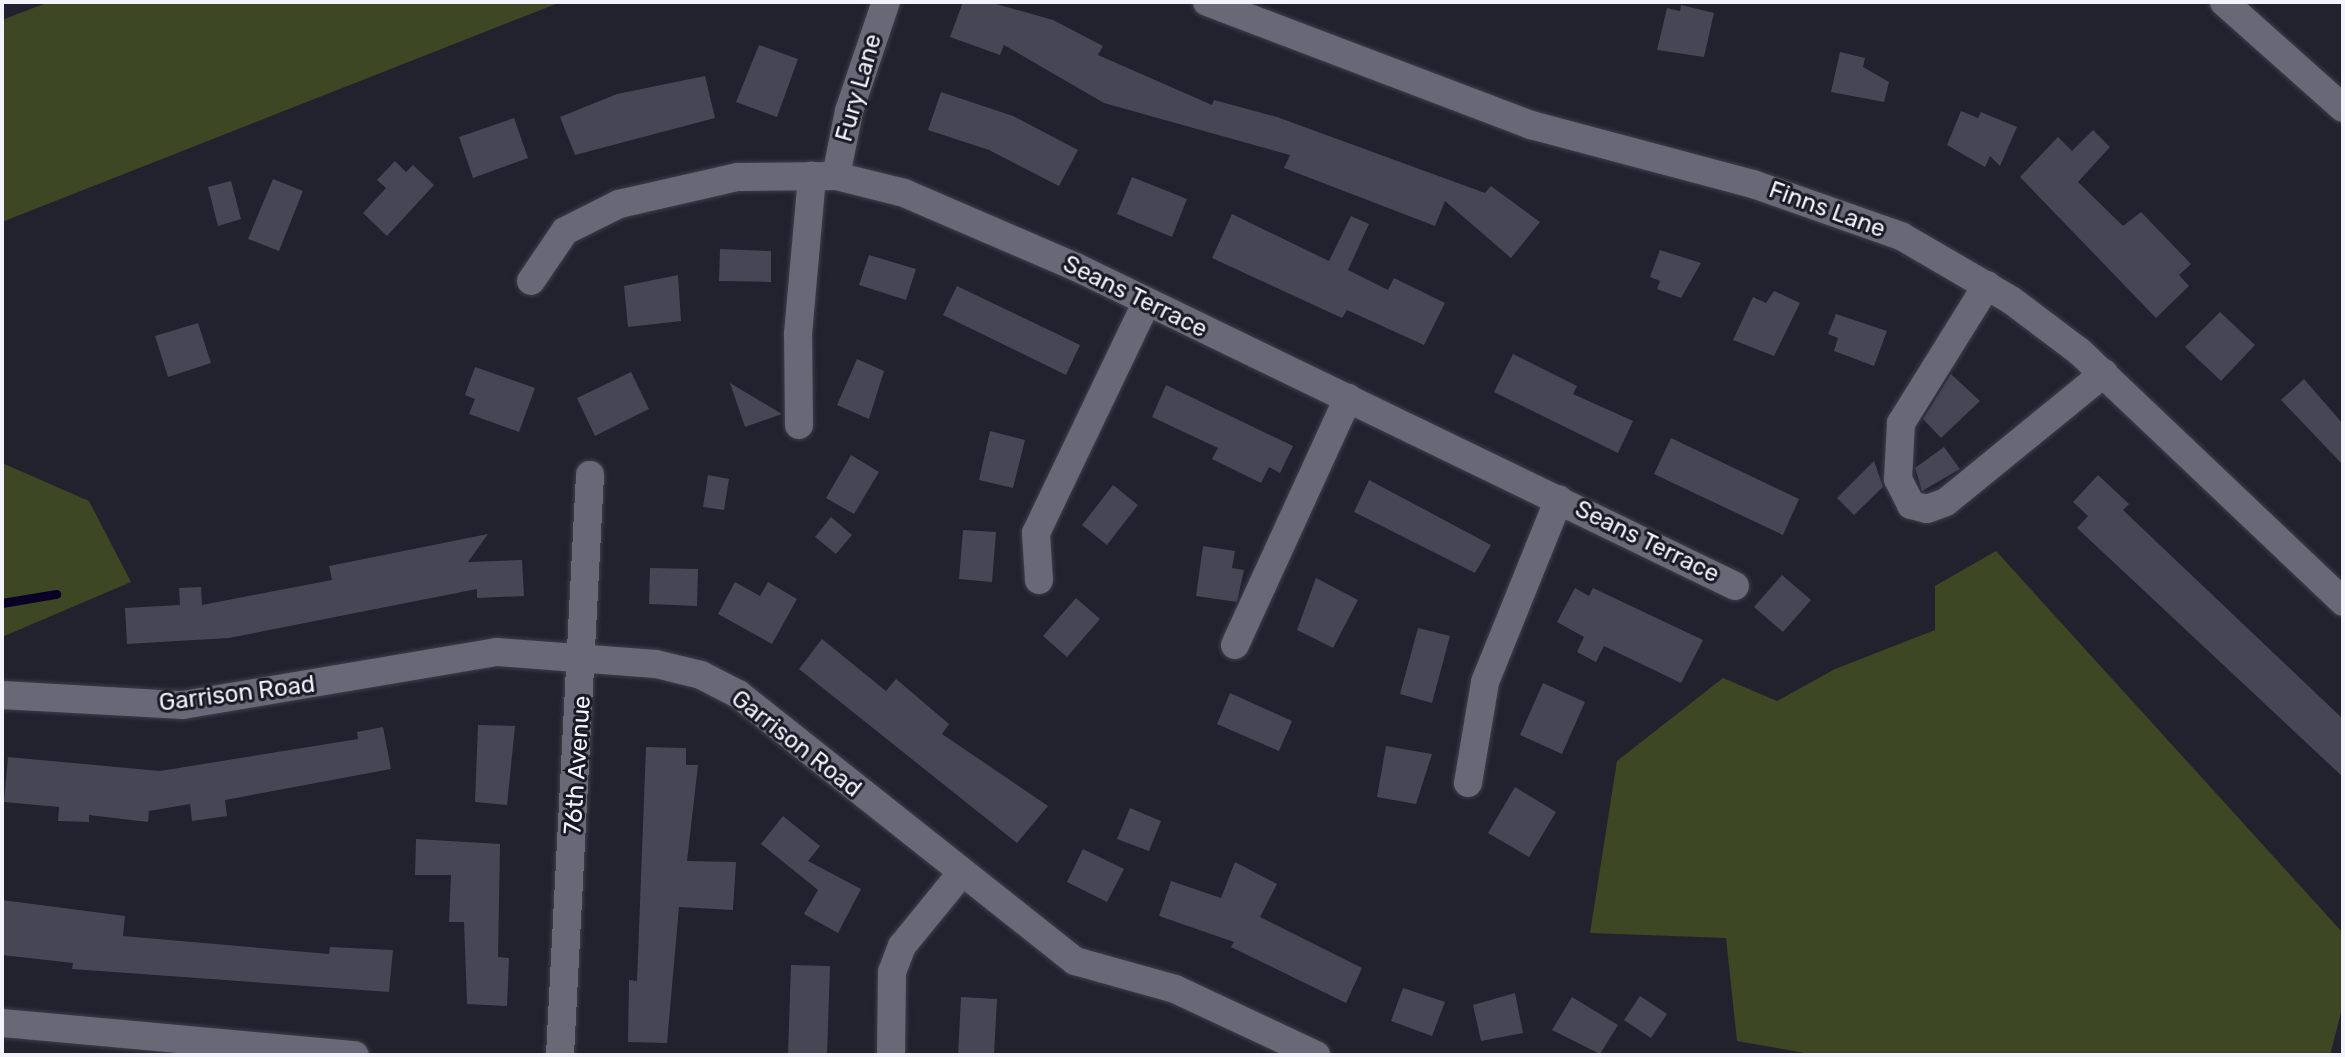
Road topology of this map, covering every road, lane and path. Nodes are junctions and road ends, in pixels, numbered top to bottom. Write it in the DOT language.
graph roads {
  1 [pos="886,2"];
  2 [pos="1207,2"];
  3 [pos="2224,2"];
  4 [pos="2343,108"];
  5 [pos="824,176"];
  6 [pos="531,281"];
  7 [pos="1987,285"];
  8 [pos="1146,303"];
  9 [pos="2104,373"];
  10 [pos="1348,398"];
  11 [pos="799,425"];
  12 [pos="590,475"];
  13 [pos="1559,499"];
  14 [pos="1039,580"];
  15 [pos="1735,586"];
  16 [pos="2343,602"];
  17 [pos="1235,645"];
  18 [pos="584,659"];
  19 [pos="2,695"];
  20 [pos="1468,783"];
  21 [pos="960,876"];
  22 [pos="2,1023"];
  23 [pos="355,1055"];
  24 [pos="560,1055"];
  25 [pos="891,1055"];
  26 [pos="1316,1055"];
  1 -- 5 [label="street, Fury Lane"];
  2 -- 7 [label="street, Finns Lane"];
  3 -- 4 [label="street"];
  5 -- 6 [label="street, Seans Terrace"];
  5 -- 8 [label="street, Seans Terrace"];
  5 -- 11 [label="street, Fury Lane"];
  7 -- 9 [label="street, Finns Lane"];
  7 -- 9 [label="street"];
  8 -- 10 [label="street, Seans Terrace"];
  8 -- 14 [label="street"];
  9 -- 16 [label="street, Finns Lane"];
  10 -- 13 [label="street, Seans Terrace"];
  10 -- 17 [label="street"];
  12 -- 18 [label="street, 76th Avenue"];
  13 -- 15 [label="street, Seans Terrace"];
  13 -- 20 [label="street"];
  18 -- 19 [label="street, Garrison Road"];
  18 -- 21 [label="street, Garrison Road"];
  18 -- 24 [label="street, 76th Avenue"];
  21 -- 25 [label="street"];
  21 -- 26 [label="street, Garrison Road"];
  22 -- 23 [label="street"];
}
